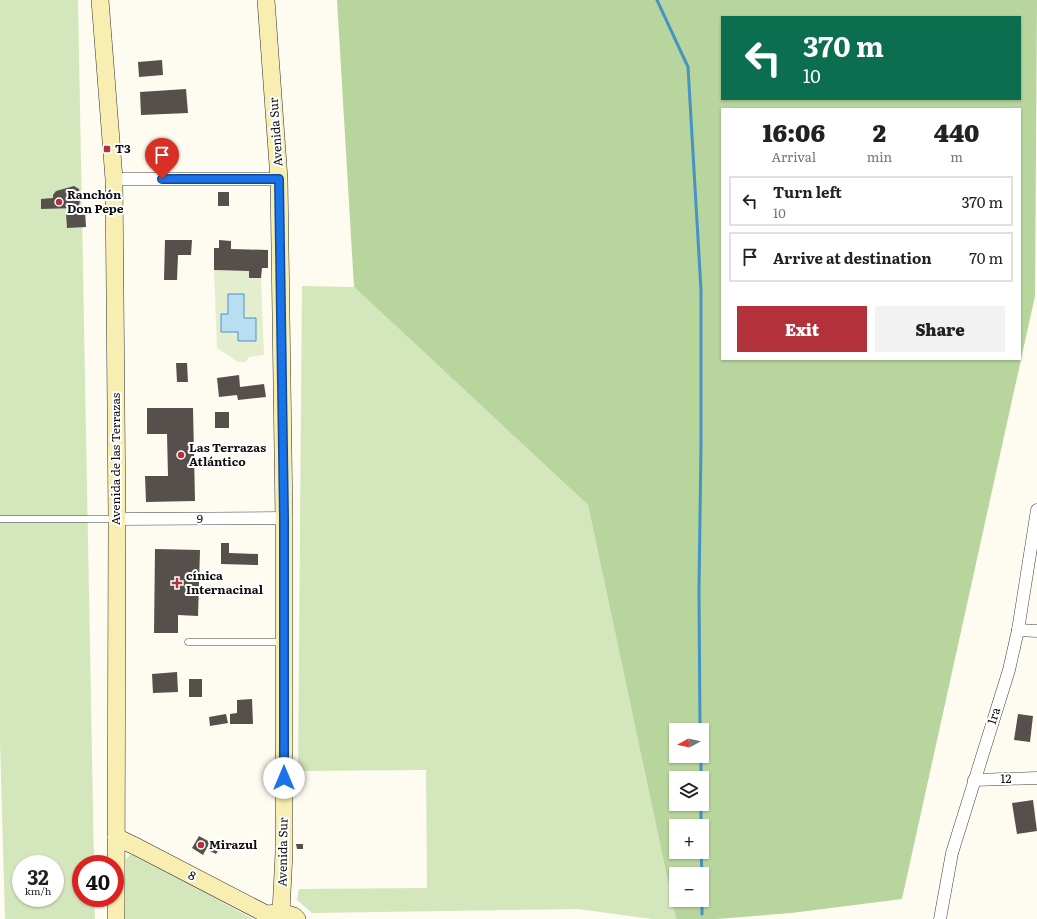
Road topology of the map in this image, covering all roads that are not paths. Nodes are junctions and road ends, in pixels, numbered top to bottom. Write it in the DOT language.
graph roads {
  1 [pos="100,0"];
  2 [pos="266,0"];
  3 [pos="114,179"];
  4 [pos="279,179"];
  5 [pos="1037,510"];
  6 [pos="284,518"];
  7 [pos="0,519"];
  8 [pos="117,519"];
  9 [pos="1018,630"];
  10 [pos="1037,631"];
  11 [pos="188,642"];
  12 [pos="284,642"];
  13 [pos="1037,778"];
  14 [pos="974,780"];
  15 [pos="116,837"];
  16 [pos="271,915"];
  17 [pos="116,919"];
  18 [pos="297,919"];
  19 [pos="940,919"];
  1 -- 3 [label="street, Avenida de las Terrazas"];
  2 -- 4 [label="street, Avenida Sur"];
  3 -- 4 [label="street"];
  3 -- 8 [label="street, Avenida de las Terrazas"];
  4 -- 6 [label="street, Avenida Sur"];
  5 -- 9 [label="street, 1ra"];
  6 -- 8 [label="street, 9"];
  6 -- 12 [label="street, Avenida Sur"];
  7 -- 8 [label="lane"];
  8 -- 15 [label="street, Avenida de las Terrazas"];
  9 -- 10 [label="street"];
  9 -- 14 [label="street, 1ra"];
  11 -- 12 [label="lane"];
  12 -- 16 [label="street, Avenida Sur"];
  13 -- 14 [label="street, 12"];
  14 -- 19 [label="street, 1ra"];
  15 -- 16 [label="street, 8"];
  15 -- 17 [label="street, Avenida de las Terrazas"];
  16 -- 18 [label="street"];
}
